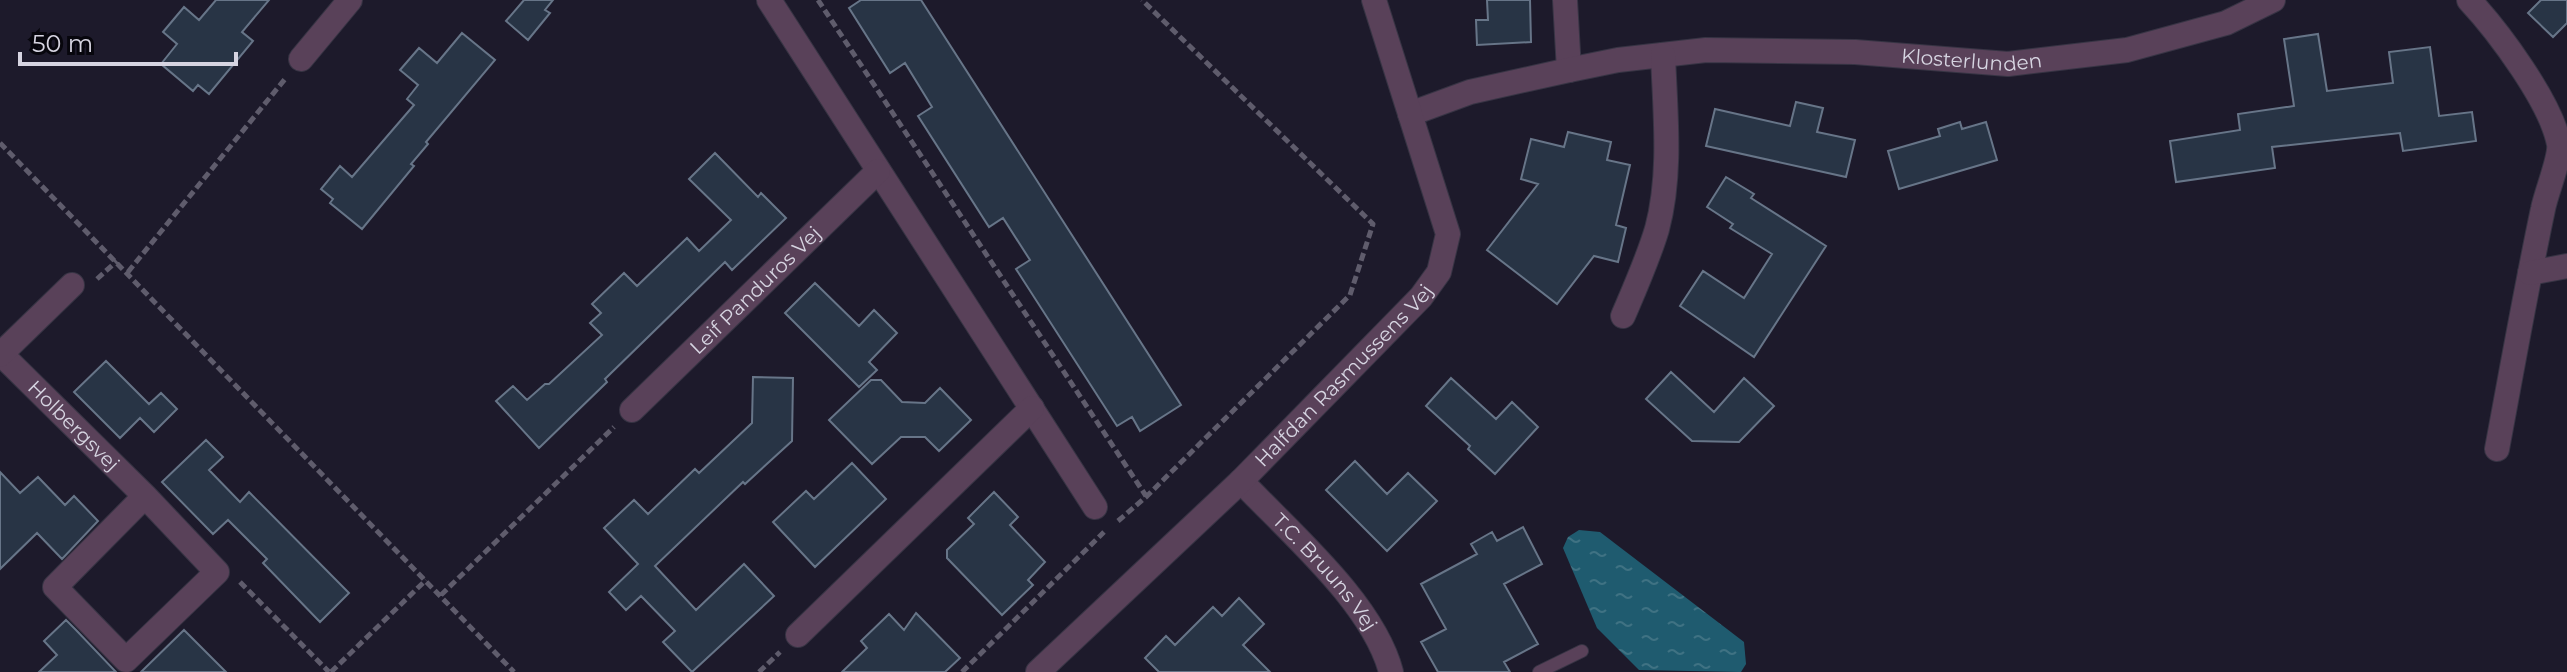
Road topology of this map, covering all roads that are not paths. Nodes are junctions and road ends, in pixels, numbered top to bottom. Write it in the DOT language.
graph roads {
  1 [pos="350,0"];
  2 [pos="769,0"];
  3 [pos="1374,0"];
  4 [pos="1565,0"];
  5 [pos="2273,0"];
  6 [pos="2469,0"];
  7 [pos="1663,55"];
  8 [pos="301,59"];
  9 [pos="1569,70"];
  10 [pos="1410,114"];
  11 [pos="2563,145"];
  12 [pos="878,171"];
  13 [pos="2567,266"];
  14 [pos="2530,273"];
  15 [pos="80,287"];
  16 [pos="1623,316"];
  17 [pos="0,354"];
  18 [pos="1032,408"];
  19 [pos="632,410"];
  20 [pos="2497,449"];
  21 [pos="1241,481"];
  22 [pos="145,496"];
  23 [pos="1095,507"];
  24 [pos="798,635"];
  25 [pos="1582,651"];
  26 [pos="1038,672"];
  27 [pos="1391,672"];
  28 [pos="1539,672"];
  1 -- 8 [label="street"];
  2 -- 12 [label="street"];
  3 -- 10 [label="street, Halfdan Rasmussens Vej"];
  4 -- 9 [label="street"];
  5 -- 7 [label="street, Klosterlunden"];
  6 -- 11 [label="street"];
  7 -- 9 [label="street, Klosterlunden"];
  7 -- 16 [label="street"];
  9 -- 10 [label="street, Klosterlunden"];
  10 -- 21 [label="street, Halfdan Rasmussens Vej"];
  11 -- 14 [label="street"];
  12 -- 18 [label="street"];
  12 -- 19 [label="street, Leif Panduros Vej"];
  13 -- 14 [label="street"];
  14 -- 20 [label="street"];
  15 -- 17 [label="street, Holbergsvej"];
  17 -- 22 [label="street, Holbergsvej"];
  18 -- 23 [label="street"];
  18 -- 24 [label="street"];
  21 -- 26 [label="street, Halfdan Rasmussens Vej"];
  21 -- 27 [label="street, T.C. Bruuns Vej"];
  22 -- 22 [label="street, Holbergsvej"];
  25 -- 28 [label="lane"];
}
